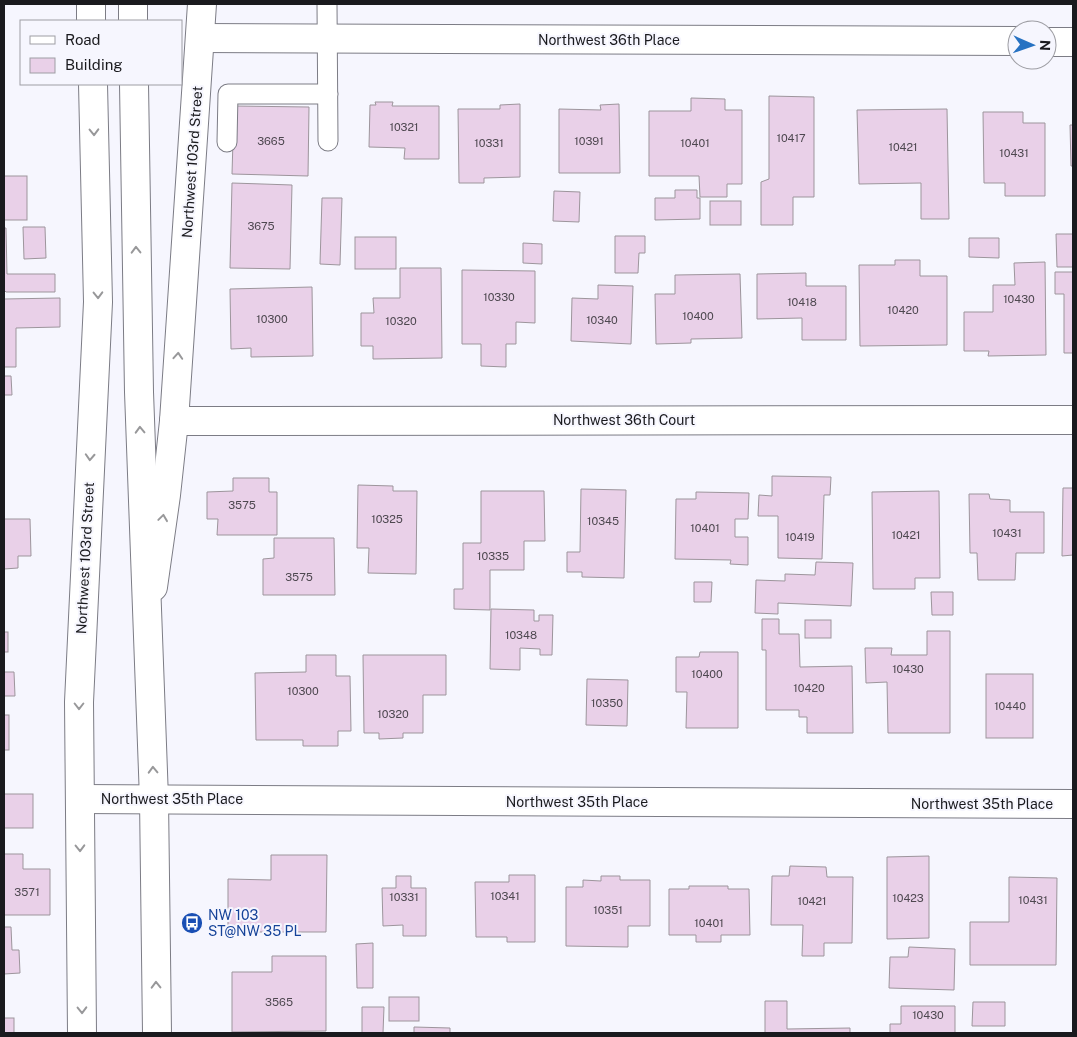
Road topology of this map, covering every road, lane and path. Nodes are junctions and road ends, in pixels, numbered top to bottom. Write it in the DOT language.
graph roads {
  1 [pos="91,4"];
  2 [pos="133,4"];
  3 [pos="202,4"];
  4 [pos="327,4"];
  5 [pos="91,20"];
  6 [pos="133,20"];
  7 [pos="201,38"];
  8 [pos="328,39"];
  9 [pos="1007,41"];
  10 [pos="1057,42"];
  11 [pos="1073,42"];
  12 [pos="93,85"];
  13 [pos="134,85"];
  14 [pos="328,94"];
  15 [pos="328,141"];
  16 [pos="226,142"];
  17 [pos="1073,420"];
  18 [pos="174,421"];
  19 [pos="148,618"];
  20 [pos="80,799"];
  21 [pos="154,799"];
  22 [pos="1073,804"];
  23 [pos="82,1033"];
  24 [pos="157,1033"];
  1 -- 5 [label="street"];
  2 -- 6 [label="street"];
  3 -- 7 [label="street, Northwest 103rd Street"];
  4 -- 8 [label="lane"];
  7 -- 8 [label="street, Northwest 36th Place"];
  18 -- 7 [label="street, Northwest 103rd Street, one-way"];
  8 -- 9 [label="street, Northwest 36th Place"];
  8 -- 14 [label="lane"];
  10 -- 11 [label="street"];
  12 -- 20 [label="street, Northwest 103rd Street, one-way"];
  19 -- 13 [label="street, Northwest 103rd Street, one-way"];
  14 -- 15 [label="lane"];
  14 -- 16 [label="lane"];
  17 -- 18 [label="street, Northwest 36th Court"];
  19 -- 18 [label="street, Northwest 103rd Street, one-way"];
  21 -- 19 [label="street, Northwest 103rd Street, one-way"];
  20 -- 21 [label="street, Northwest 35th Place"];
  20 -- 23 [label="street, Northwest 103rd Street, one-way"];
  21 -- 22 [label="street, Northwest 35th Place"];
  24 -- 21 [label="street, Northwest 103rd Street, one-way"];
}
